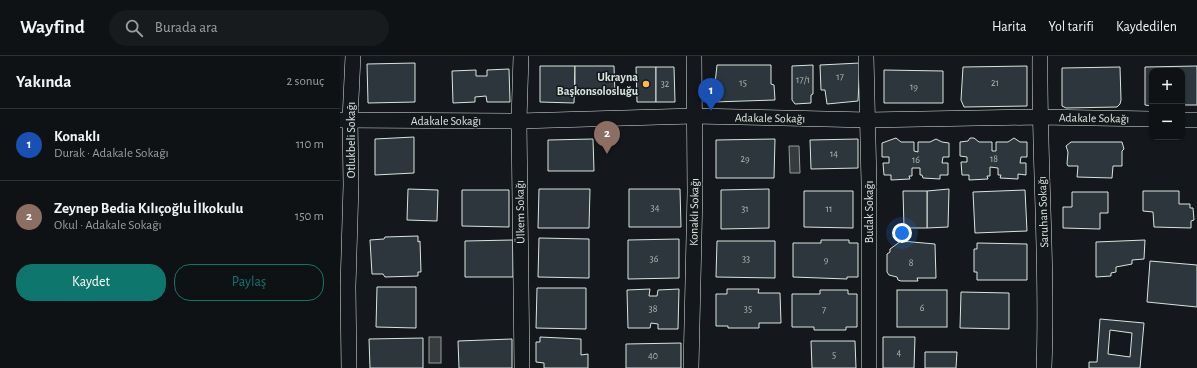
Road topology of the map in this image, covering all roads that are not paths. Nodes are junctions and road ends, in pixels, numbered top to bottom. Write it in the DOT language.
graph roads {
  1 [pos="353,56"];
  2 [pos="520,56"];
  3 [pos="694,56"];
  4 [pos="866,56"];
  5 [pos="1040,56"];
  6 [pos="694,116"];
  7 [pos="1039,117"];
  8 [pos="1149,119"];
  9 [pos="345,120"];
  10 [pos="868,120"];
  11 [pos="1185,120"];
  12 [pos="1197,120"];
  13 [pos="519,121"];
  14 [pos="349,368"];
  15 [pos="522,368"];
  16 [pos="691,368"];
  17 [pos="869,368"];
  18 [pos="1044,368"];
  1 -- 9 [label="street, Otlukbeli Sokağı"];
  2 -- 13 [label="street, Ülkem Sokağı"];
  3 -- 6 [label="street, Konaklı Sokağı"];
  4 -- 10 [label="street, Budak Sokağı"];
  5 -- 7 [label="street, Saruhan Sokağı"];
  6 -- 10 [label="street, Adakale Sokağı"];
  6 -- 13 [label="street, Adakale Sokağı"];
  6 -- 16 [label="street, Konaklı Sokağı"];
  7 -- 8 [label="street, Adakale Sokağı"];
  7 -- 10 [label="street, Adakale Sokağı"];
  7 -- 18 [label="street, Saruhan Sokağı"];
  9 -- 13 [label="street, Adakale Sokağı"];
  9 -- 14 [label="street, Otlukbeli Sokağı"];
  10 -- 17 [label="street, Budak Sokağı"];
  11 -- 12 [label="street"];
  13 -- 15 [label="street, Ülkem Sokağı"];
}
